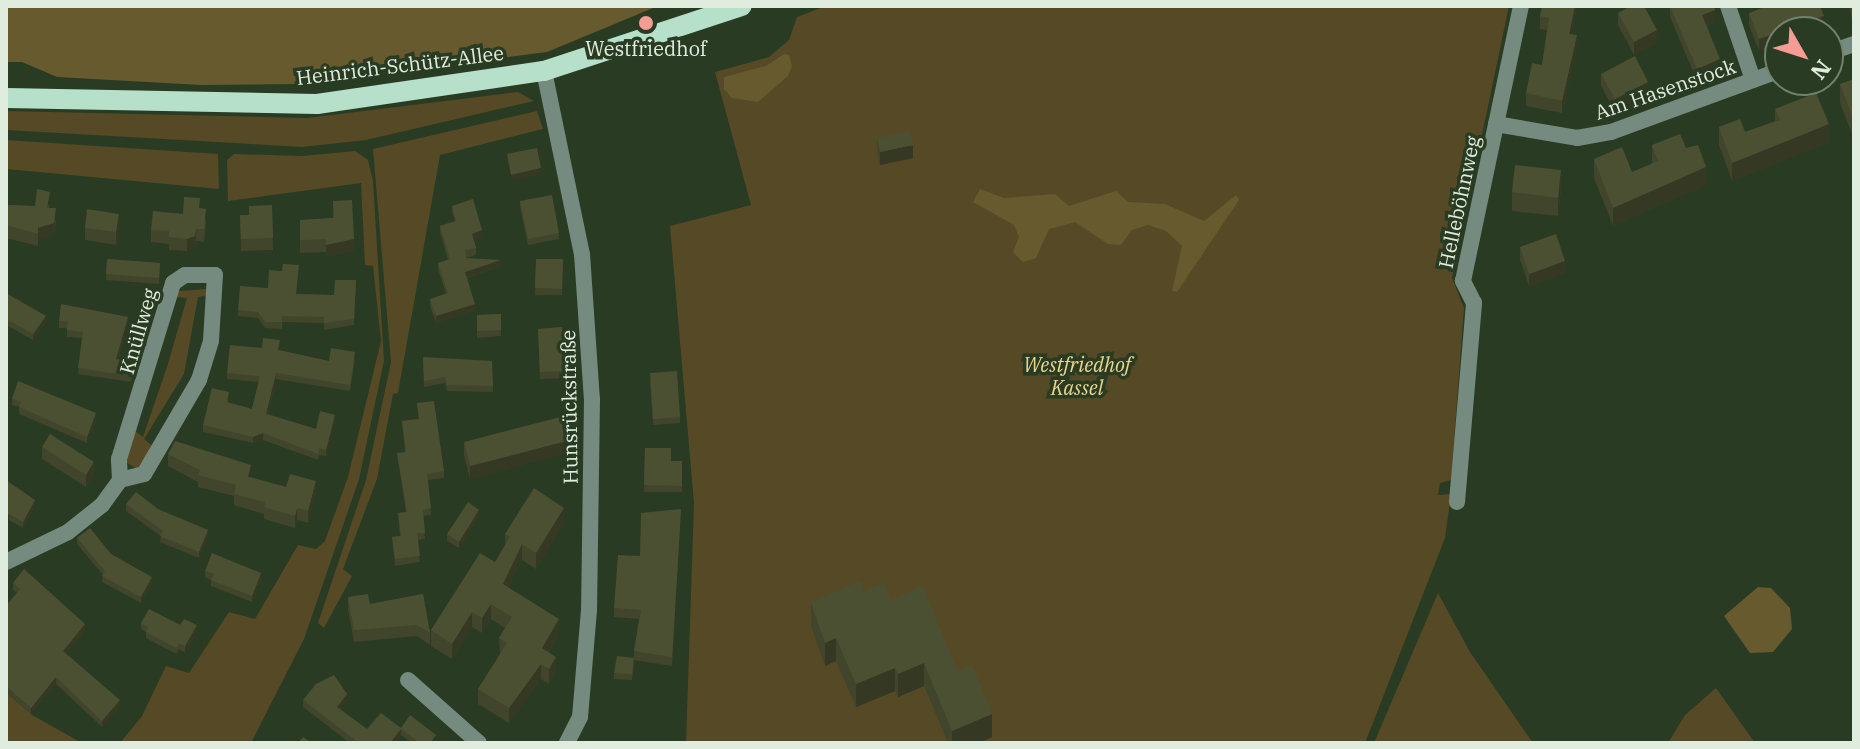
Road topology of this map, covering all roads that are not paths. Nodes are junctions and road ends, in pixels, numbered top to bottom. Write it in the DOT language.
graph roads {
  1 [pos="742,6"];
  2 [pos="1521,6"];
  3 [pos="1728,6"];
  4 [pos="544,71"];
  5 [pos="1764,76"];
  6 [pos="1753,80"];
  7 [pos="6,98"];
  8 [pos="1496,124"];
  9 [pos="120,480"];
  10 [pos="1457,502"];
  11 [pos="6,562"];
  12 [pos="408,680"];
  13 [pos="479,743"];
  14 [pos="567,743"];
  1 -- 4 [label="main road, Heinrich-Schütz-Allee"];
  2 -- 8 [label="street, Helleböhnweg"];
  3 -- 6 [label="street, Am Hasenstock"];
  4 -- 7 [label="main road, Heinrich-Schütz-Allee"];
  4 -- 14 [label="street, Hunsrückstraße"];
  5 -- 6 [label="street, Am Hasenstock"];
  6 -- 8 [label="street, Am Hasenstock"];
  8 -- 10 [label="street, Helleböhnweg"];
  9 -- 9 [label="street, Knüllweg"];
  9 -- 11 [label="street, Knüllweg"];
  12 -- 13 [label="street"];
}
